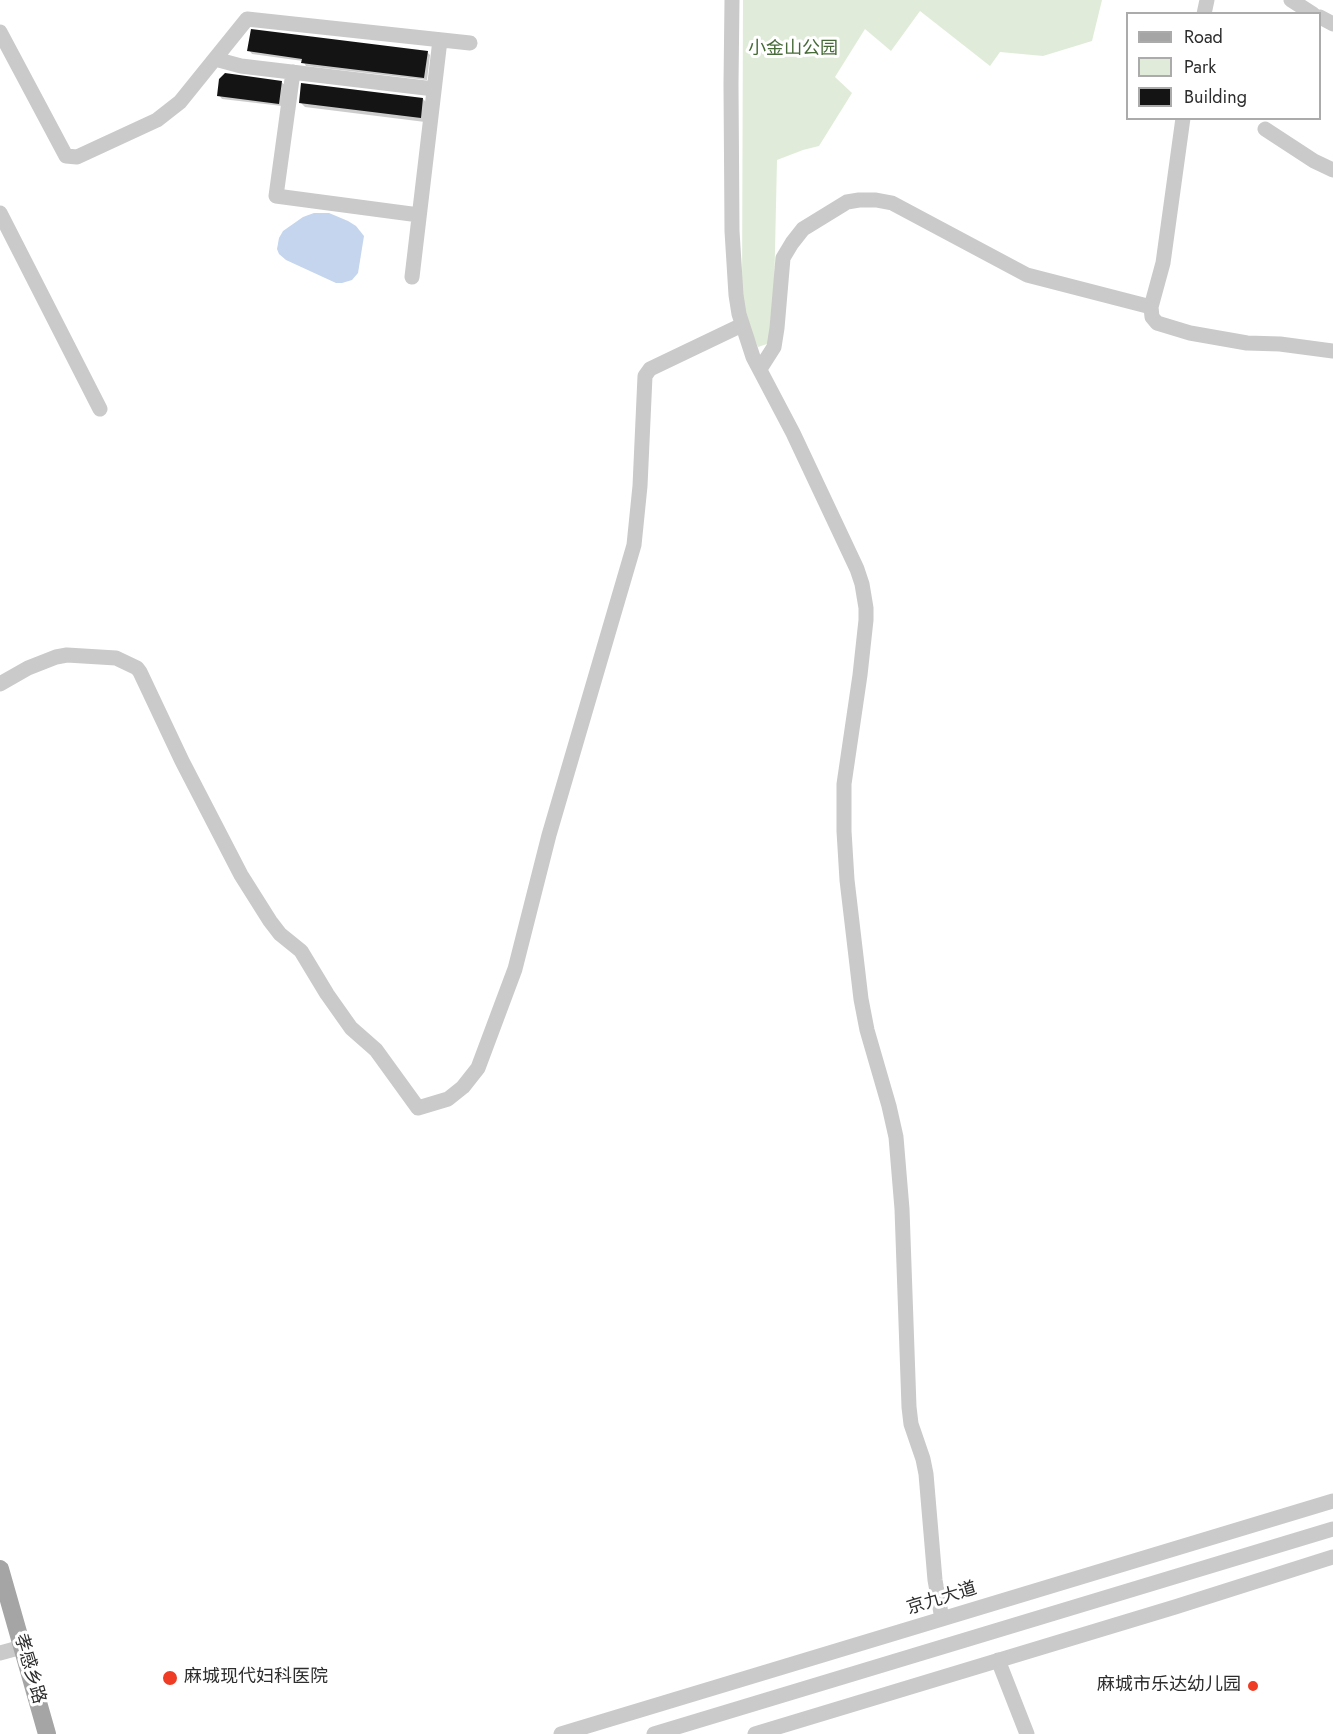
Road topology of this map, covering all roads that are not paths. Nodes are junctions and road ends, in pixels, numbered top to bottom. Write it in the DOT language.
graph roads {
  1 [pos="732,0"];
  2 [pos="1291,0"];
  3 [pos="1310,12"];
  4 [pos="0,32"];
  5 [pos="440,40"];
  6 [pos="470,43"];
  7 [pos="215,59"];
  8 [pos="293,72"];
  9 [pos="434,89"];
  10 [pos="1183,120"];
  11 [pos="1266,129"];
  12 [pos="1333,170"];
  13 [pos="0,213"];
  14 [pos="419,215"];
  15 [pos="412,277"];
  16 [pos="1151,307"];
  17 [pos="742,325"];
  18 [pos="1333,351"];
  19 [pos="760,369"];
  20 [pos="100,409"];
  21 [pos="0,684"];
  22 [pos="1333,1501"];
  23 [pos="1333,1529"];
  24 [pos="1333,1557"];
  25 [pos="0,1569"];
  26 [pos="942,1619"];
  27 [pos="22,1647"];
  28 [pos="0,1653"];
  29 [pos="998,1660"];
  30 [pos="681,1730"];
  31 [pos="47,1734"];
  32 [pos="561,1734"];
  33 [pos="654,1734"];
  34 [pos="755,1734"];
  35 [pos="1028,1734"];
  1 -- 17 [label="street"];
  2 -- 3 [label="street"];
  4 -- 7 [label="street"];
  5 -- 6 [label="street"];
  5 -- 7 [label="street"];
  5 -- 9 [label="street"];
  7 -- 8 [label="street"];
  8 -- 9 [label="street"];
  8 -- 14 [label="street"];
  9 -- 14 [label="street"];
  10 -- 16 [label="street"];
  11 -- 12 [label="street"];
  13 -- 20 [label="street"];
  14 -- 15 [label="street"];
  16 -- 18 [label="street"];
  16 -- 19 [label="street"];
  17 -- 19 [label="street"];
  17 -- 21 [label="street"];
  19 -- 26 [label="street"];
  22 -- 26 [label="street, 京九大道"];
  23 -- 30 [label="street"];
  24 -- 29 [label="street"];
  25 -- 27 [label="main road, 孝感乡路"];
  26 -- 32 [label="street, 京九大道"];
  27 -- 28 [label="street"];
  27 -- 31 [label="main road, 孝感乡路"];
  29 -- 34 [label="street"];
  29 -- 35 [label="street"];
  30 -- 33 [label="street"];
}
